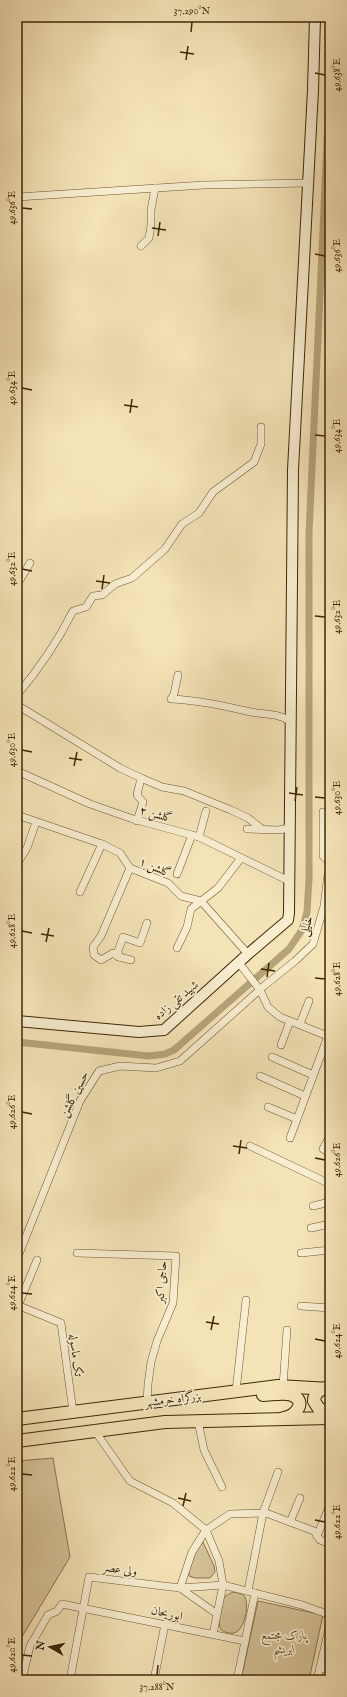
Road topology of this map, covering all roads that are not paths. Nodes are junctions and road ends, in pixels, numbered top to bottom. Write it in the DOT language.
graph roads {
  1 [pos="315,17"];
  2 [pos="307,183"];
  3 [pos="155,188"];
  4 [pos="17,197"];
  5 [pos="140,246"];
  6 [pos="261,427"];
  7 [pos="30,563"];
  8 [pos="17,585"];
  9 [pos="178,674"];
  10 [pos="17,695"];
  11 [pos="17,705"];
  12 [pos="290,721"];
  13 [pos="17,771"];
  14 [pos="141,778"];
  15 [pos="206,811"];
  16 [pos="323,812"];
  17 [pos="17,815"];
  18 [pos="137,821"];
  19 [pos="36,822"];
  20 [pos="247,828"];
  21 [pos="290,828"];
  22 [pos="262,829"];
  23 [pos="196,836"];
  24 [pos="102,844"];
  25 [pos="241,858"];
  26 [pos="330,863"];
  27 [pos="17,864"];
  28 [pos="130,868"];
  29 [pos="330,870"];
  30 [pos="177,874"];
  31 [pos="289,881"];
  32 [pos="80,892"];
  33 [pos="201,901"];
  34 [pos="148,923"];
  35 [pos="177,948"];
  36 [pos="248,954"];
  37 [pos="119,958"];
  38 [pos="131,960"];
  39 [pos="239,963"];
  40 [pos="260,990"];
  41 [pos="308,1001"];
  42 [pos="17,1021"];
  43 [pos="290,1021"];
  44 [pos="300,1024"];
  45 [pos="329,1036"];
  46 [pos="281,1045"];
  47 [pos="272,1057"];
  48 [pos="313,1075"];
  49 [pos="260,1076"];
  50 [pos="305,1096"];
  51 [pos="268,1107"];
  52 [pos="297,1119"];
  53 [pos="330,1136"];
  54 [pos="290,1138"];
  55 [pos="250,1146"];
  56 [pos="330,1153"];
  57 [pos="330,1184"];
  58 [pos="330,1202"];
  59 [pos="313,1206"];
  60 [pos="330,1224"];
  61 [pos="311,1228"];
  62 [pos="330,1250"];
  63 [pos="77,1253"];
  64 [pos="301,1253"];
  65 [pos="17,1259"];
  66 [pos="37,1260"];
  67 [pos="246,1300"];
  68 [pos="18,1306"];
  69 [pos="301,1306"];
  70 [pos="330,1308"];
  71 [pos="287,1330"];
  72 [pos="283,1386"];
  73 [pos="329,1389"];
  74 [pos="236,1391"];
  75 [pos="185,1398"];
  76 [pos="147,1403"];
  77 [pos="73,1412"];
  78 [pos="330,1412"];
  79 [pos="330,1418"];
  80 [pos="17,1419"];
  81 [pos="280,1419"];
  82 [pos="198,1421"];
  83 [pos="95,1431"];
  84 [pos="17,1441"];
  85 [pos="278,1472"];
  86 [pos="222,1487"];
  87 [pos="300,1498"];
  88 [pos="330,1505"];
  89 [pos="263,1513"];
  90 [pos="290,1522"];
  91 [pos="206,1530"];
  92 [pos="317,1536"];
  93 [pos="330,1544"];
  94 [pos="223,1585"];
  95 [pos="180,1588"];
  96 [pos="252,1592"];
  97 [pos="84,1607"];
  98 [pos="217,1614"];
  99 [pos="330,1615"];
  100 [pos="166,1624"];
  101 [pos="330,1624"];
  102 [pos="213,1634"];
  103 [pos="245,1641"];
  104 [pos="320,1668"];
  105 [pos="330,1670"];
  106 [pos="22,1680"];
  107 [pos="70,1680"];
  108 [pos="154,1680"];
  109 [pos="237,1680"];
  110 [pos="317,1680"];
  1 -- 2 [label="main road, شهید تقی زاده"];
  2 -- 3 [label="street"];
  2 -- 12 [label="main road, شهید تقی زاده"];
  3 -- 4 [label="street"];
  3 -- 5 [label="street"];
  6 -- 10 [label="street"];
  7 -- 8 [label="street"];
  9 -- 12 [label="street"];
  11 -- 14 [label="street"];
  12 -- 21 [label="main road, شهید تقی زاده"];
  13 -- 18 [label="street, گلشن ۲"];
  14 -- 18 [label="street"];
  14 -- 22 [label="street"];
  15 -- 23 [label="street"];
  16 -- 26 [label="street"];
  17 -- 19 [label="street, گلشن ۱"];
  18 -- 23 [label="street, گلشن ۲"];
  19 -- 24 [label="street, گلشن ۱"];
  19 -- 27 [label="street"];
  20 -- 22 [label="street"];
  21 -- 22 [label="street"];
  21 -- 31 [label="main road, شهید تقی زاده"];
  23 -- 25 [label="street, گلشن ۲"];
  23 -- 30 [label="street"];
  24 -- 28 [label="street, گلشن ۱"];
  24 -- 32 [label="street"];
  25 -- 31 [label="street, گلشن ۲"];
  25 -- 33 [label="street"];
  28 -- 33 [label="street, گلشن ۱"];
  28 -- 37 [label="street"];
  29 -- 40 [label="street, خلیلی"];
  31 -- 36 [label="main road, شهید تقی زاده"];
  33 -- 35 [label="street"];
  33 -- 36 [label="street"];
  34 -- 37 [label="street"];
  36 -- 39 [label="main road, شهید تقی زاده"];
  37 -- 38 [label="street"];
  39 -- 40 [label="street"];
  39 -- 42 [label="main road, شهید تقی زاده"];
  40 -- 43 [label="street"];
  40 -- 65 [label="street, حسین گلشن"];
  41 -- 44 [label="street"];
  43 -- 44 [label="street"];
  43 -- 46 [label="street"];
  44 -- 45 [label="street"];
  45 -- 48 [label="street"];
  47 -- 48 [label="street"];
  48 -- 50 [label="street"];
  49 -- 50 [label="street"];
  50 -- 52 [label="street"];
  51 -- 52 [label="street"];
  52 -- 54 [label="street"];
  53 -- 56 [label="street"];
  55 -- 57 [label="street"];
  58 -- 59 [label="street"];
  60 -- 61 [label="street"];
  62 -- 64 [label="street"];
  63 -- 76 [label="street, حاجی اکبر"];
  66 -- 68 [label="street"];
  67 -- 74 [label="street"];
  68 -- 77 [label="street, تک ماسوله"];
  69 -- 70 [label="street"];
  71 -- 72 [label="street"];
  72 -- 73 [label="highway, بزرگراه خرمشهر"];
  72 -- 74 [label="highway, بزرگراه خرمشهر"];
  73 -- 78 [label="highway"];
  74 -- 75 [label="highway, بزرگراه خرمشهر"];
  75 -- 76 [label="highway, بزرگراه خرمشهر"];
  75 -- 81 [label="highway"];
  76 -- 77 [label="highway, بزرگراه خرمشهر"];
  77 -- 80 [label="highway, بزرگراه خرمشهر"];
  79 -- 81 [label="highway, بزرگراه خرمشهر"];
  81 -- 82 [label="highway, بزرگراه خرمشهر"];
  82 -- 83 [label="highway, بزرگراه خرمشهر"];
  82 -- 86 [label="street"];
  83 -- 84 [label="highway, بزرگراه خرمشهر"];
  83 -- 91 [label="street"];
  85 -- 89 [label="street"];
  87 -- 90 [label="street"];
  88 -- 92 [label="street"];
  89 -- 90 [label="street"];
  89 -- 91 [label="street"];
  89 -- 96 [label="street"];
  90 -- 92 [label="street"];
  91 -- 94 [label="street"];
  91 -- 95 [label="street"];
  92 -- 93 [label="street"];
  94 -- 95 [label="street"];
  94 -- 96 [label="street"];
  94 -- 98 [label="street"];
  95 -- 97 [label="street, ولی عصر"];
  95 -- 98 [label="street"];
  96 -- 99 [label="street"];
  96 -- 103 [label="street"];
  97 -- 100 [label="street, ابوریحان"];
  97 -- 106 [label="street, ابوریحان"];
  97 -- 107 [label="street, ولی عصر"];
  98 -- 102 [label="street"];
  100 -- 102 [label="street, ابوریحان"];
  100 -- 108 [label="street"];
  101 -- 104 [label="street"];
  102 -- 103 [label="street, ابوریحان"];
  103 -- 109 [label="street"];
  104 -- 105 [label="street"];
  104 -- 110 [label="street"];
}
